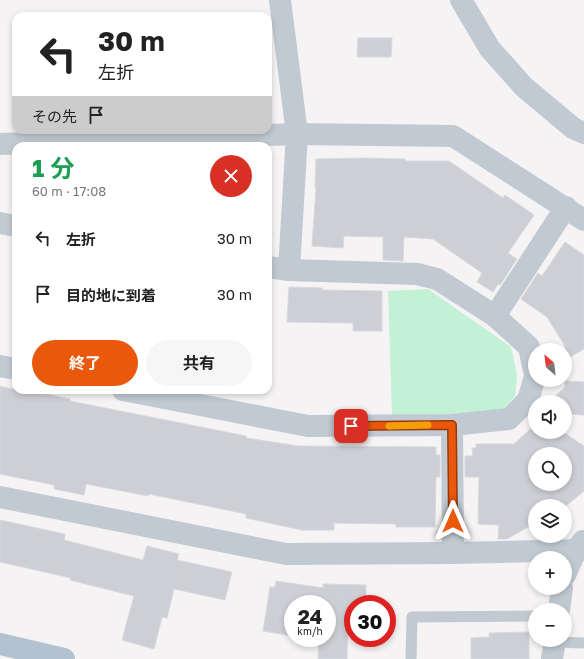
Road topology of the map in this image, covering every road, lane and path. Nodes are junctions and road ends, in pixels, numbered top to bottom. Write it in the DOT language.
graph roads {
  1 [pos="280,0"];
  2 [pos="461,0"];
  3 [pos="584,133"];
  4 [pos="297,134"];
  5 [pos="59,142"];
  6 [pos="0,144"];
  7 [pos="12,144"];
  8 [pos="566,207"];
  9 [pos="584,220"];
  10 [pos="0,223"];
  11 [pos="12,225"];
  12 [pos="272,268"];
  13 [pos="289,270"];
  14 [pos="495,316"];
  15 [pos="528,346"];
  16 [pos="0,366"];
  17 [pos="12,368"];
  18 [pos="532,387"];
  19 [pos="144,394"];
  20 [pos="452,425"];
  21 [pos="0,497"];
  22 [pos="581,547"];
  23 [pos="453,553"];
  24 [pos="572,563"];
  25 [pos="528,616"];
  26 [pos="584,643"];
  27 [pos="0,644"];
  28 [pos="572,645"];
  29 [pos="64,659"];
  30 [pos="411,659"];
  1 -- 4 [label="street"];
  2 -- 3 [label="street"];
  4 -- 5 [label="street"];
  4 -- 8 [label="street"];
  4 -- 13 [label="street"];
  6 -- 7 [label="street"];
  8 -- 9 [label="street"];
  8 -- 14 [label="street"];
  10 -- 11 [label="street"];
  12 -- 13 [label="street"];
  13 -- 14 [label="street"];
  14 -- 15 [label="street"];
  16 -- 17 [label="street"];
  18 -- 20 [label="street"];
  19 -- 20 [label="street"];
  20 -- 23 [label="street"];
  21 -- 23 [label="street"];
  22 -- 23 [label="street"];
  22 -- 24 [label="street"];
  25 -- 30 [label="lane"];
  26 -- 28 [label="lane"];
  27 -- 29 [label="main road"];
}
